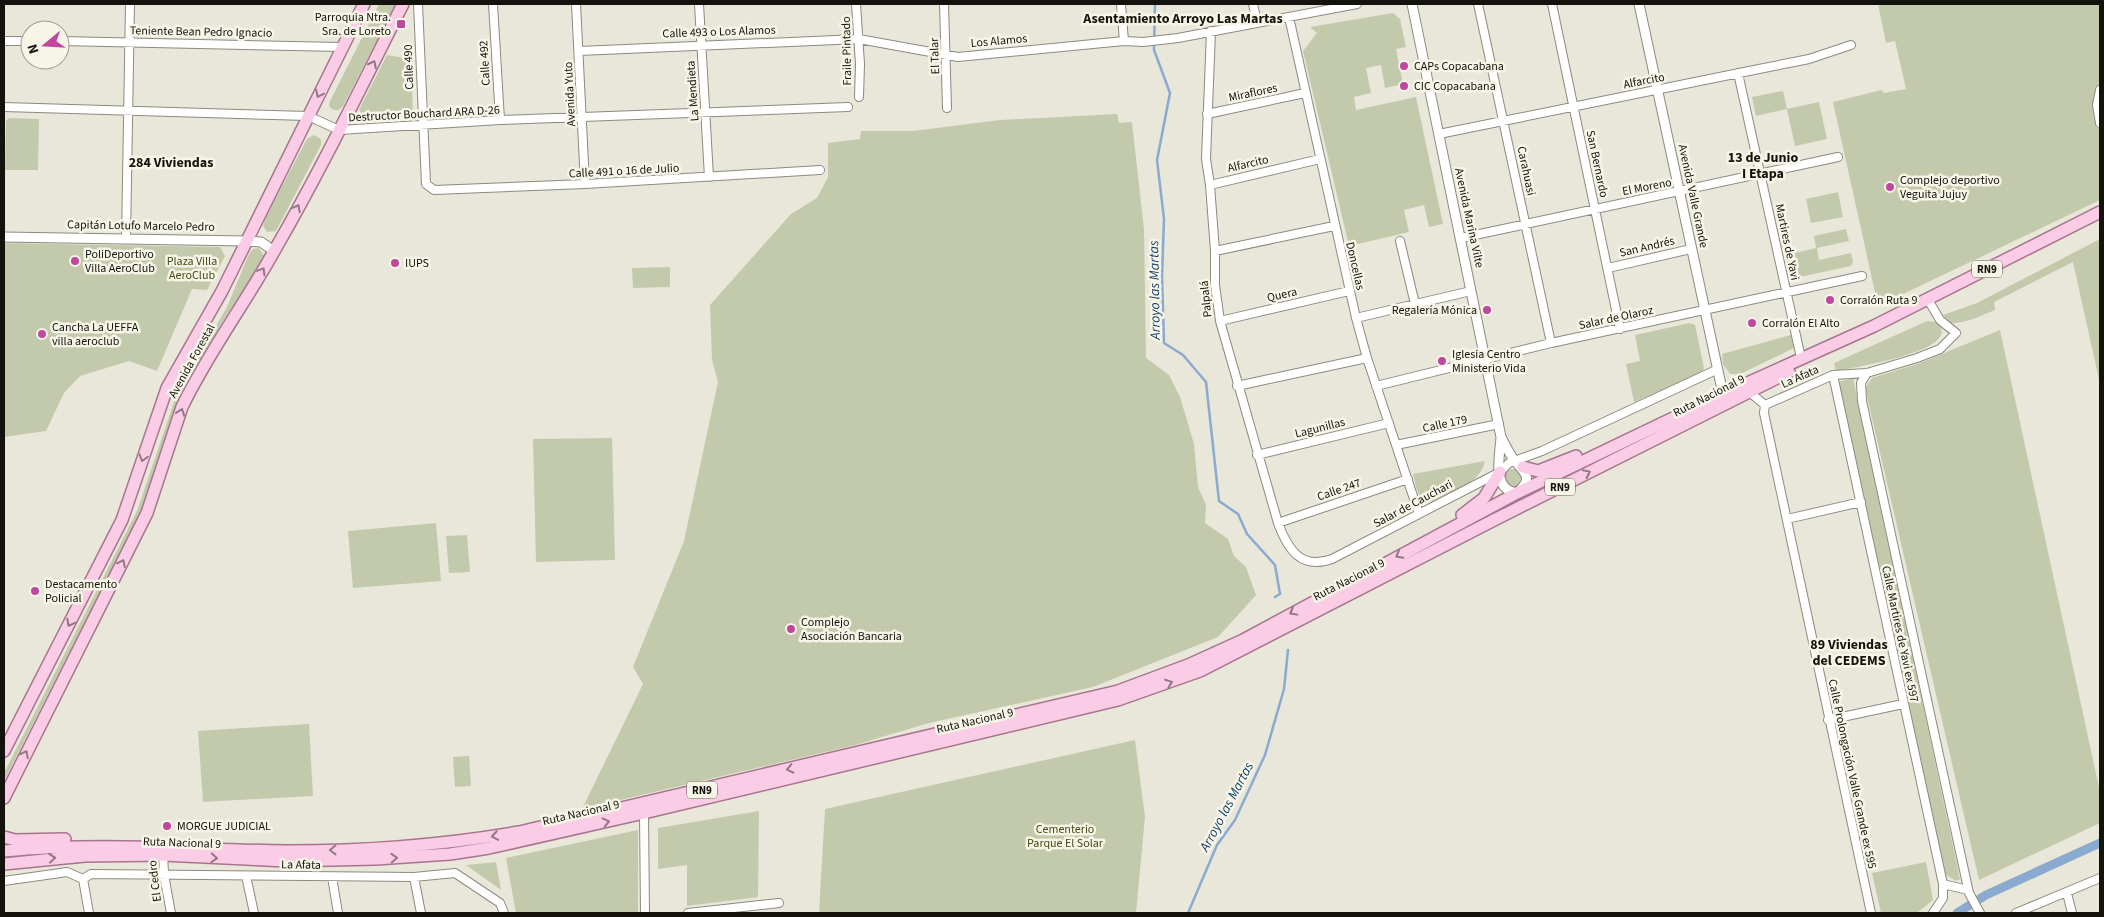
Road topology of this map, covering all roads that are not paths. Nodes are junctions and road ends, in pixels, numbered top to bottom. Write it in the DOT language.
graph roads {
  1 [pos="130,4"];
  2 [pos="364,4"];
  3 [pos="403,4"];
  4 [pos="418,4"];
  5 [pos="493,4"];
  6 [pos="576,4"];
  7 [pos="699,4"];
  8 [pos="856,4"];
  9 [pos="944,4"];
  10 [pos="1121,4"];
  11 [pos="1253,4"];
  12 [pos="1358,4"];
  13 [pos="1412,4"];
  14 [pos="1478,4"];
  15 [pos="1552,4"];
  16 [pos="1640,4"];
  17 [pos="1288,17"];
  18 [pos="1257,22"];
  19 [pos="1211,31"];
  20 [pos="859,38"];
  21 [pos="4,40"];
  22 [pos="1124,40"];
  23 [pos="20,41"];
  24 [pos="70,41"];
  25 [pos="129,42"];
  26 [pos="701,44"];
  27 [pos="1851,45"];
  28 [pos="342,47"];
  29 [pos="579,50"];
  30 [pos="946,55"];
  31 [pos="1738,73"];
  32 [pos="1658,90"];
  33 [pos="2100,90"];
  34 [pos="1305,94"];
  35 [pos="859,97"];
  36 [pos="4,107"];
  37 [pos="848,107"];
  38 [pos="1574,107"];
  39 [pos="948,108"];
  40 [pos="128,110"];
  41 [pos="706,113"];
  42 [pos="1207,114"];
  43 [pos="308,116"];
  44 [pos="582,117"];
  45 [pos="2100,119"];
  46 [pos="500,120"];
  47 [pos="1504,120"];
  48 [pos="422,125"];
  49 [pos="339,130"];
  50 [pos="1439,134"];
  51 [pos="1838,157"];
  52 [pos="1320,159"];
  53 [pos="820,170"];
  54 [pos="1761,173"];
  55 [pos="709,177"];
  56 [pos="586,184"];
  57 [pos="1210,185"];
  58 [pos="429,188"];
  59 [pos="1679,192"];
  60 [pos="1595,209"];
  61 [pos="2100,212"];
  62 [pos="1526,224"];
  63 [pos="1334,226"];
  64 [pos="4,237"];
  65 [pos="126,238"];
  66 [pos="1461,238"];
  67 [pos="245,241"];
  68 [pos="1400,241"];
  69 [pos="1691,249"];
  70 [pos="274,251"];
  71 [pos="1215,251"];
  72 [pos="1608,268"];
  73 [pos="1862,276"];
  74 [pos="1349,291"];
  75 [pos="1471,291"];
  76 [pos="1786,291"];
  77 [pos="1927,298"];
  78 [pos="1415,304"];
  79 [pos="1704,310"];
  80 [pos="1356,318"];
  81 [pos="1220,321"];
  82 [pos="1874,326"];
  83 [pos="1620,329"];
  84 [pos="1551,343"];
  85 [pos="1367,358"];
  86 [pos="1801,358"];
  87 [pos="1485,359"];
  88 [pos="1716,370"];
  89 [pos="1867,373"];
  90 [pos="1833,375"];
  91 [pos="1237,386"];
  92 [pos="1376,386"];
  93 [pos="1748,391"];
  94 [pos="1723,394"];
  95 [pos="1765,406"];
  96 [pos="1389,423"];
  97 [pos="1498,424"];
  98 [pos="1643,431"];
  99 [pos="1501,436"];
  100 [pos="1396,445"];
  101 [pos="1542,452"];
  102 [pos="1257,455"];
  103 [pos="1524,470"];
  104 [pos="1500,472"];
  105 [pos="1408,479"];
  106 [pos="1517,493"];
  107 [pos="1544,494"];
  108 [pos="1861,502"];
  109 [pos="1419,514"];
  110 [pos="1787,519"];
  111 [pos="1278,523"];
  112 [pos="1430,538"];
  113 [pos="1294,553"];
  114 [pos="1417,560"];
  115 [pos="1903,704"];
  116 [pos="1828,720"];
  117 [pos="4,751"];
  118 [pos="4,798"];
  119 [pos="644,813"];
  120 [pos="4,837"];
  121 [pos="4,851"];
  122 [pos="163,851"];
  123 [pos="4,864"];
  124 [pos="164,875"];
  125 [pos="246,876"];
  126 [pos="332,877"];
  127 [pos="414,877"];
  128 [pos="2100,878"];
  129 [pos="84,879"];
  130 [pos="4,881"];
  131 [pos="1943,884"];
  132 [pos="1968,892"];
  133 [pos="2067,893"];
  134 [pos="779,903"];
  135 [pos="89,913"];
  136 [pos="171,913"];
  137 [pos="254,913"];
  138 [pos="338,913"];
  139 [pos="421,913"];
  140 [pos="504,913"];
  141 [pos="644,913"];
  142 [pos="688,913"];
  143 [pos="1871,913"];
  144 [pos="1933,913"];
  145 [pos="1980,913"];
  146 [pos="2016,913"];
  147 [pos="2072,913"];
  1 -- 25 [label="street"];
  2 -- 28 [label="main road, Avenida Forestal"];
  49 -- 3 [label="main road, Avenida Forestal, one-way"];
  4 -- 48 [label="street, Calle 490"];
  5 -- 46 [label="street, Calle 492"];
  6 -- 29 [label="street, Avenida Yuto"];
  7 -- 26 [label="street, La Mendieta"];
  8 -- 20 [label="street, Fraile Pintado"];
  9 -- 30 [label="street, El Talar"];
  10 -- 22 [label="street"];
  11 -- 18 [label="street"];
  12 -- 17 [label="street, Los Alamos"];
  13 -- 50 [label="street, Avenida Marina Vilte"];
  14 -- 47 [label="street, Carahuasi"];
  15 -- 38 [label="street, San Bernardo"];
  16 -- 32 [label="street, Avenida Valle Grande"];
  17 -- 18 [label="street, Los Alamos"];
  17 -- 34 [label="street, Doncellas"];
  18 -- 19 [label="street, Los Alamos"];
  19 -- 22 [label="street, Los Alamos"];
  19 -- 42 [label="street, Palpalá"];
  20 -- 26 [label="street, Calle 493 o Los Alamos"];
  20 -- 30 [label="street, Los Alamos"];
  20 -- 35 [label="street, Fraile Pintado"];
  21 -- 23 [label="street"];
  22 -- 30 [label="street, Los Alamos"];
  24 -- 25 [label="street, Teniente Bean Pedro Ignacio"];
  25 -- 28 [label="street, Teniente Bean Pedro Ignacio"];
  25 -- 40 [label="street"];
  26 -- 29 [label="street, Calle 493 o Los Alamos"];
  26 -- 41 [label="street, La Mendieta"];
  27 -- 31 [label="street, Alfarcito"];
  28 -- 43 [label="main road, Avenida Forestal, one-way"];
  29 -- 44 [label="street, Avenida Yuto"];
  30 -- 39 [label="street, El Talar"];
  31 -- 32 [label="street, Alfarcito"];
  31 -- 54 [label="street, Martires de Yavi"];
  32 -- 38 [label="street, Alfarcito"];
  32 -- 59 [label="street, Avenida Valle Grande"];
  33 -- 45 [label="street"];
  34 -- 42 [label="street, Miraflores"];
  34 -- 52 [label="street, Doncellas"];
  36 -- 40 [label="street, Destructor Bouchard ARA D-26"];
  37 -- 41 [label="street, Destructor Bouchard ARA D-26"];
  38 -- 47 [label="street, Alfarcito"];
  38 -- 60 [label="street, San Bernardo"];
  40 -- 43 [label="street, Destructor Bouchard ARA D-26"];
  40 -- 65 [label="street"];
  41 -- 44 [label="street, Destructor Bouchard ARA D-26"];
  41 -- 55 [label="street, La Mendieta"];
  42 -- 57 [label="street, Palpalá"];
  43 -- 49 [label="street, Destructor Bouchard ARA D-26"];
  43 -- 67 [label="main road, Avenida Forestal"];
  44 -- 46 [label="street, Destructor Bouchard ARA D-26"];
  44 -- 56 [label="street, Avenida Yuto"];
  46 -- 48 [label="street, Destructor Bouchard ARA D-26"];
  47 -- 50 [label="street, Alfarcito"];
  47 -- 62 [label="street, Carahuasi"];
  48 -- 49 [label="street, Destructor Bouchard ARA D-26"];
  48 -- 58 [label="street, Calle 490"];
  70 -- 49 [label="main road, Avenida Forestal, one-way"];
  50 -- 66 [label="street, Avenida Marina Vilte"];
  51 -- 54 [label="street, El Moreno"];
  52 -- 57 [label="street, Alfarcito"];
  52 -- 63 [label="street, Doncellas"];
  53 -- 55 [label="street, Calle 491 o 16 de Julio"];
  54 -- 59 [label="street, El Moreno"];
  54 -- 76 [label="street, Martires de Yavi"];
  55 -- 56 [label="street, Calle 491 o 16 de Julio"];
  56 -- 58 [label="street, Calle 491 o 16 de Julio"];
  57 -- 71 [label="street, Palpalá"];
  59 -- 60 [label="street, El Moreno"];
  59 -- 69 [label="street, Avenida Valle Grande"];
  60 -- 62 [label="street, El Moreno"];
  60 -- 72 [label="street, San Bernardo"];
  61 -- 77 [label="main road, Ruta Nacional 9 / RN9"];
  62 -- 66 [label="street, El Moreno"];
  62 -- 84 [label="street, Carahuasi"];
  63 -- 71 [label="street"];
  63 -- 74 [label="street, Doncellas"];
  64 -- 65 [label="street, Capitán Lotufo Marcelo Pedro"];
  65 -- 67 [label="street, Capitán Lotufo Marcelo Pedro"];
  66 -- 75 [label="street, Avenida Marina Vilte"];
  67 -- 70 [label="street, Capitán Lotufo Marcelo Pedro"];
  67 -- 117 [label="main road, Avenida Forestal, one-way"];
  68 -- 78 [label="street"];
  69 -- 72 [label="street, San Andrés"];
  69 -- 79 [label="street, Avenida Valle Grande"];
  118 -- 70 [label="main road, Avenida Forestal, one-way"];
  71 -- 81 [label="street, Palpalá"];
  72 -- 83 [label="street, San Bernardo"];
  73 -- 76 [label="street, Salar de Olaroz"];
  74 -- 80 [label="street, Doncellas"];
  74 -- 81 [label="street, Quera"];
  75 -- 78 [label="street"];
  75 -- 87 [label="street, Avenida Marina Vilte"];
  76 -- 79 [label="street, Salar de Olaroz"];
  76 -- 86 [label="street, Martires de Yavi"];
  77 -- 82 [label="main road, Ruta Nacional 9 / RN9"];
  77 -- 89 [label="street, La Afata"];
  78 -- 80 [label="street"];
  79 -- 83 [label="street, Salar de Olaroz"];
  79 -- 88 [label="street, Avenida Valle Grande"];
  80 -- 85 [label="street, Doncellas"];
  81 -- 91 [label="street, Palpalá"];
  82 -- 86 [label="main road, Ruta Nacional 9 / RN9"];
  82 -- 93 [label="main road, Ruta Nacional 9 / RN9"];
  83 -- 84 [label="street, Salar de Olaroz"];
  84 -- 87 [label="street, Salar de Olaroz"];
  85 -- 91 [label="street"];
  85 -- 92 [label="street, Doncellas"];
  86 -- 94 [label="main road, Ruta Nacional 9 / RN9"];
  87 -- 92 [label="street, Salar de Olaroz"];
  87 -- 97 [label="street, Avenida Marina Vilte"];
  88 -- 94 [label="street, Avenida Valle Grande"];
  88 -- 101 [label="street, Salar de Cauchari"];
  89 -- 90 [label="street, La Afata"];
  89 -- 132 [label="street"];
  90 -- 95 [label="street, La Afata"];
  90 -- 108 [label="street, Calle Martires de Yavi ex 597"];
  91 -- 102 [label="street, Palpalá"];
  92 -- 96 [label="street, Doncellas"];
  93 -- 95 [label="street"];
  107 -- 93 [label="main road, Ruta Nacional 9 / RN9, one-way"];
  94 -- 98 [label="main road, Ruta Nacional 9 / RN9"];
  95 -- 110 [label="street, Calle Prolongación Valle Grande ex 595"];
  96 -- 100 [label="street, Doncellas"];
  96 -- 102 [label="street, Lagunillas"];
  97 -- 99 [label="street, Avenida Marina Vilte"];
  97 -- 100 [label="street, Calle 179"];
  98 -- 103 [label="main road"];
  98 -- 106 [label="main road, Ruta Nacional 9 / RN9"];
  99 -- 103 [label="street, Avenida Marina Vilte"];
  99 -- 104 [label="street, Avenida Marina Vilte"];
  100 -- 105 [label="street, Doncellas"];
  101 -- 103 [label="street, Salar de Cauchari"];
  101 -- 103 [label="street, Salar de Cauchari"];
  102 -- 111 [label="street, Palpalá"];
  103 -- 104 [label="street, Salar de Cauchari"];
  103 -- 106 [label="street"];
  104 -- 106 [label="street, Avenida Marina Vilte"];
  104 -- 109 [label="street, Salar de Cauchari"];
  104 -- 112 [label="main road"];
  105 -- 109 [label="street, Doncellas"];
  105 -- 111 [label="street, Calle 247"];
  106 -- 107 [label="main road"];
  106 -- 112 [label="main road, Ruta Nacional 9 / RN9"];
  106 -- 114 [label="main road"];
  107 -- 114 [label="main road, Ruta Nacional 9 / RN9"];
  108 -- 110 [label="street"];
  108 -- 115 [label="street, Calle Martires de Yavi ex 597"];
  109 -- 113 [label="street, Salar de Cauchari"];
  110 -- 116 [label="street, Calle Prolongación Valle Grande ex 595"];
  111 -- 113 [label="street, Palpalá"];
  112 -- 122 [label="main road, Ruta Nacional 9 / RN9, one-way"];
  119 -- 114 [label="main road, Ruta Nacional 9 / RN9, one-way"];
  115 -- 116 [label="street"];
  115 -- 131 [label="street, Calle Martires de Yavi ex 597"];
  116 -- 143 [label="street, Calle Prolongación Valle Grande ex 595"];
  122 -- 119 [label="main road, Ruta Nacional 9 / RN9, one-way"];
  119 -- 141 [label="street"];
  120 -- 122 [label="main road"];
  121 -- 122 [label="main road, Ruta Nacional 9 / RN9"];
  123 -- 122 [label="main road, Ruta Nacional 9 / RN9, one-way"];
  122 -- 124 [label="street, El Cedro"];
  124 -- 125 [label="street, La Afata"];
  124 -- 129 [label="street, La Afata"];
  124 -- 136 [label="street, El Cedro"];
  125 -- 126 [label="street, La Afata"];
  125 -- 137 [label="street"];
  126 -- 127 [label="street, La Afata"];
  126 -- 138 [label="street"];
  127 -- 139 [label="street"];
  127 -- 140 [label="street, La Afata"];
  128 -- 133 [label="street"];
  129 -- 130 [label="street"];
  129 -- 135 [label="street"];
  131 -- 132 [label="street"];
  131 -- 144 [label="street, Calle Martires de Yavi ex 597"];
  132 -- 145 [label="street"];
  133 -- 146 [label="street"];
  133 -- 147 [label="street"];
  134 -- 142 [label="street"];
}
